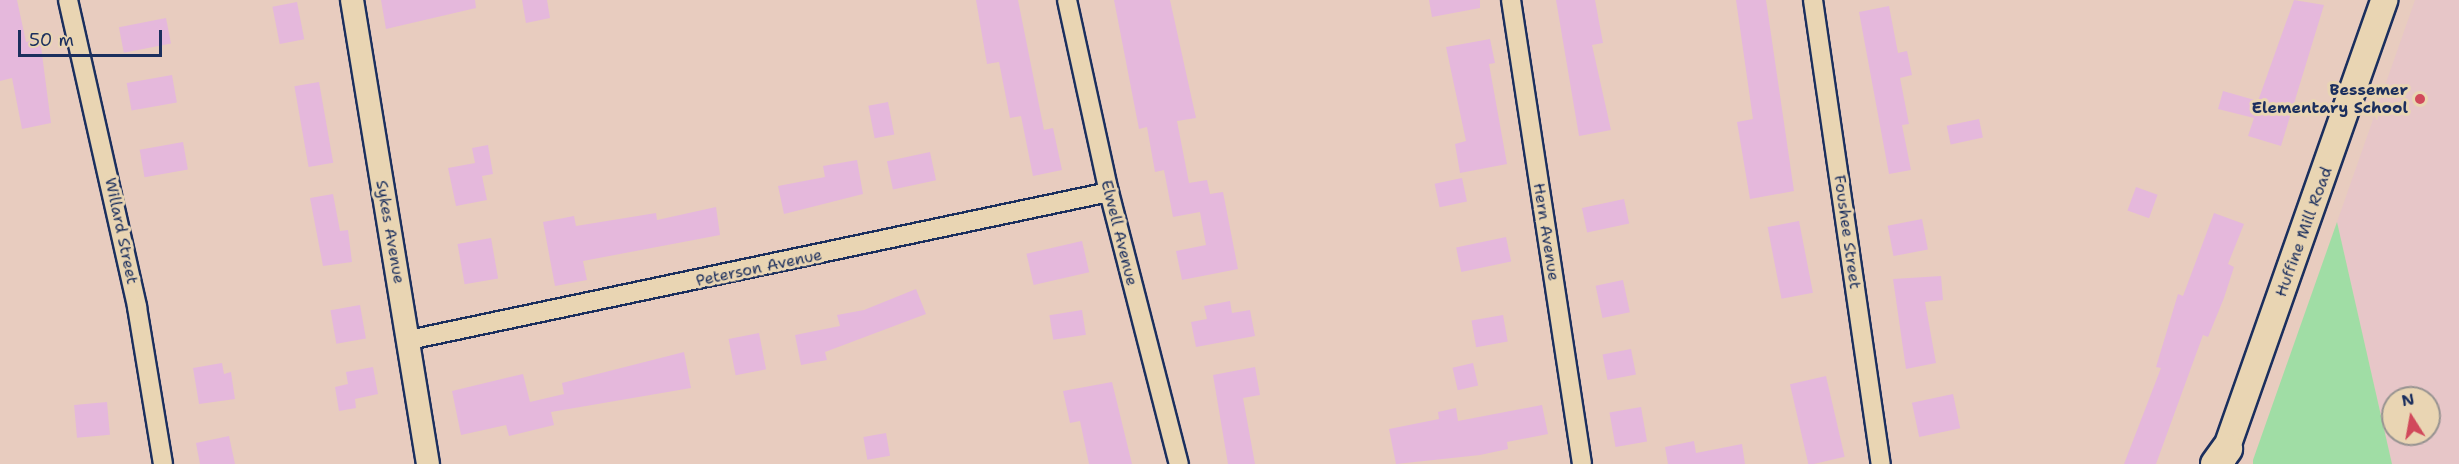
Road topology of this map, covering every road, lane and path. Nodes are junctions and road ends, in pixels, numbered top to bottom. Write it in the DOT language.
graph roads {
  1 [pos="68,0"];
  2 [pos="352,0"];
  3 [pos="1067,0"];
  4 [pos="1511,0"];
  5 [pos="1813,0"];
  6 [pos="2384,0"];
  7 [pos="1109,192"];
  8 [pos="409,340"];
  9 [pos="2223,460"];
  10 [pos="163,464"];
  11 [pos="428,464"];
  12 [pos="1179,464"];
  13 [pos="1582,464"];
  14 [pos="1881,464"];
  1 -- 10 [label="street, Willard Street"];
  2 -- 8 [label="street, Sykes Avenue"];
  3 -- 7 [label="street, Elwell Avenue"];
  4 -- 13 [label="street, Hern Avenue"];
  5 -- 14 [label="street, Foushee Street"];
  6 -- 9 [label="main road, Huffine Mill Road"];
  7 -- 8 [label="street, Peterson Avenue"];
  7 -- 12 [label="street, Elwell Avenue"];
  8 -- 11 [label="street, Sykes Avenue"];
}
